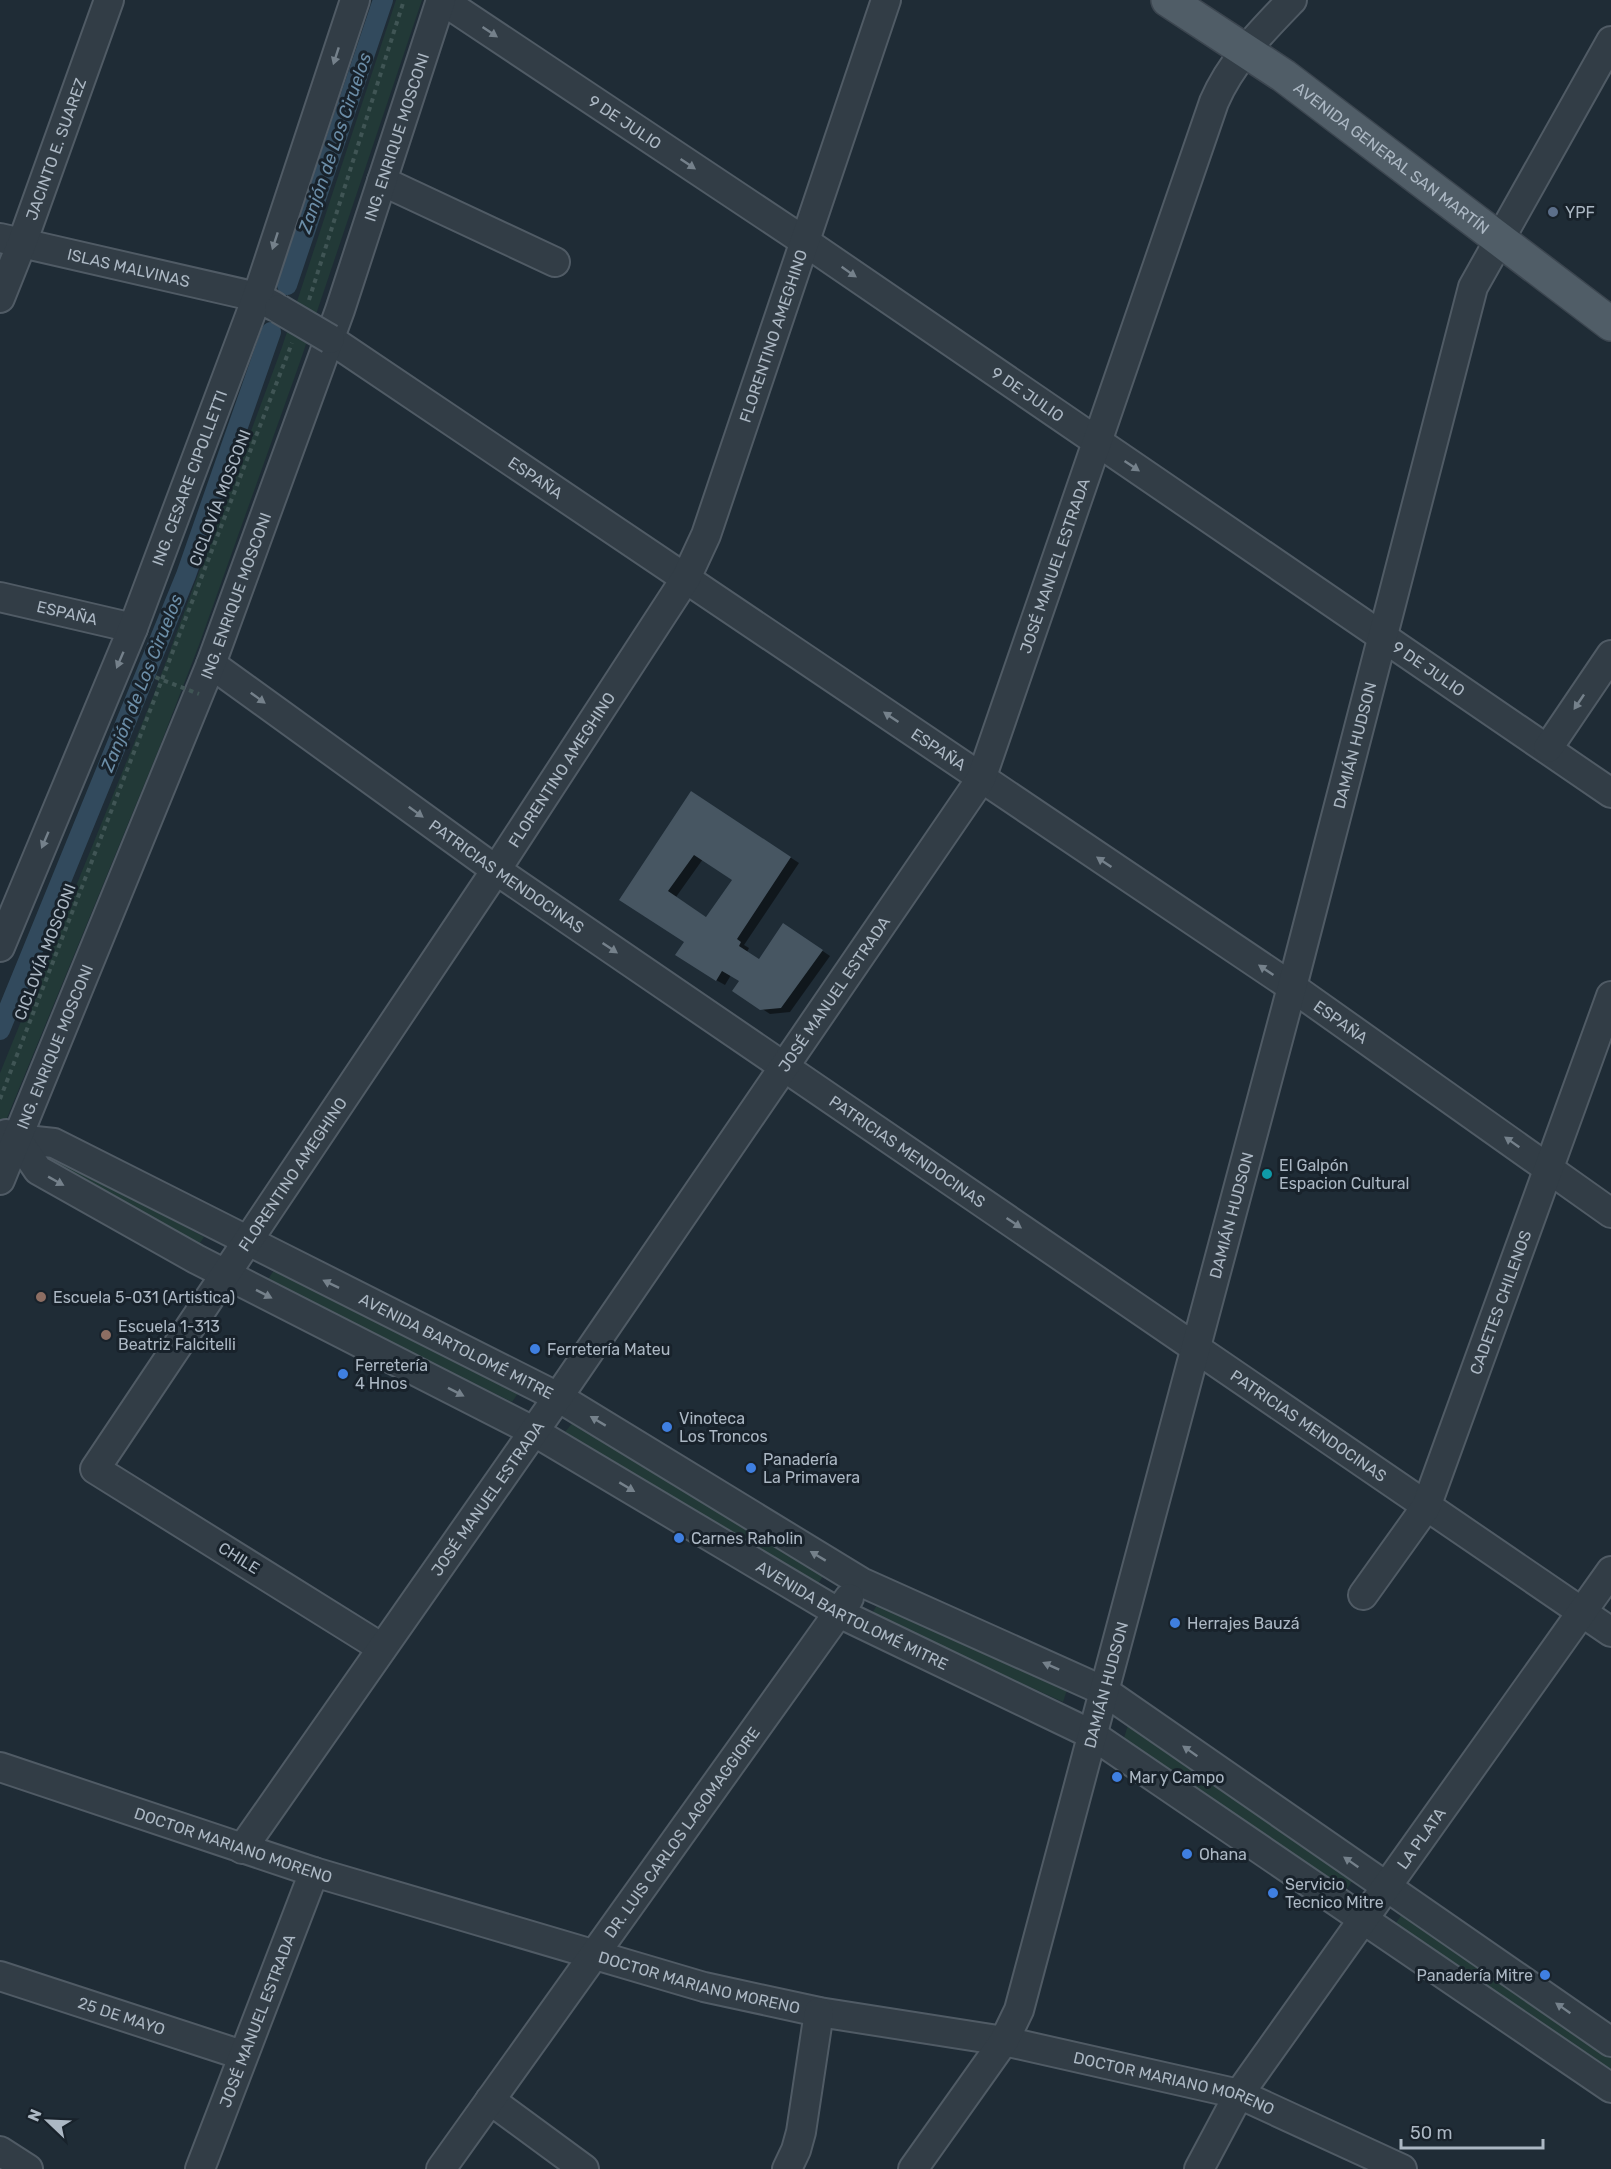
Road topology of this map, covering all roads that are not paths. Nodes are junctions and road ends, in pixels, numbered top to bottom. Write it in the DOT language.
graph roads {
  1 [pos="109,0"];
  2 [pos="355,0"];
  3 [pos="441,0"];
  4 [pos="886,0"];
  5 [pos="1168,0"];
  6 [pos="1292,0"];
  7 [pos="1611,41"];
  8 [pos="1247,49"];
  9 [pos="382,181"];
  10 [pos="11,240"];
  11 [pos="1497,240"];
  12 [pos="804,241"];
  13 [pos="555,262"];
  14 [pos="257,297"];
  15 [pos="0,298"];
  16 [pos="1611,324"];
  17 [pos="330,339"];
  18 [pos="1097,442"];
  19 [pos="686,578"];
  20 [pos="0,597"];
  21 [pos="133,628"];
  22 [pos="1383,636"];
  23 [pos="1611,655"];
  24 [pos="210,664"];
  25 [pos="1548,748"];
  26 [pos="981,779"];
  27 [pos="1611,793"];
  28 [pos="496,870"];
  29 [pos="0,947"];
  30 [pos="1292,987"];
  31 [pos="1611,996"];
  32 [pos="785,1067"];
  33 [pos="8,1135"];
  34 [pos="1549,1168"];
  35 [pos="0,1180"];
  36 [pos="1611,1213"];
  37 [pos="247,1242"];
  38 [pos="225,1274"];
  39 [pos="1195,1346"];
  40 [pos="558,1397"];
  41 [pos="533,1431"];
  42 [pos="95,1469"];
  43 [pos="1426,1508"];
  44 [pos="1611,1571"];
  45 [pos="861,1582"];
  46 [pos="1363,1595"];
  47 [pos="839,1613"];
  48 [pos="1582,1613"];
  49 [pos="1611,1632"];
  50 [pos="382,1648"];
  51 [pos="1104,1691"];
  52 [pos="1091,1734"];
  53 [pos="0,1767"];
  54 [pos="242,1849"];
  55 [pos="314,1872"];
  56 [pos="1387,1887"];
  57 [pos="1364,1918"];
  58 [pos="592,1955"];
  59 [pos="0,1976"];
  60 [pos="819,2012"];
  61 [pos="1004,2041"];
  62 [pos="1611,2042"];
  63 [pos="242,2055"];
  64 [pos="1611,2088"];
  65 [pos="1239,2094"];
  66 [pos="490,2100"];
  67 [pos="0,2151"];
  68 [pos="28,2169"];
  69 [pos="200,2169"];
  70 [pos="441,2169"];
  71 [pos="584,2169"];
  72 [pos="787,2169"];
  73 [pos="913,2169"];
  74 [pos="1199,2169"];
  75 [pos="1402,2169"];
  1 -- 10 [label="street, JACINTO E. SUAREZ"];
  2 -- 14 [label="street, ING. CESARE CIPOLLETTI, one-way"];
  3 -- 9 [label="street, ING. ENRIQUE MOSCONI"];
  3 -- 12 [label="street, 9 DE JULIO, one-way"];
  4 -- 12 [label="street, FLORENTINO AMEGHINO"];
  5 -- 8 [label="main road, AVENIDA GENERAL SAN MARTÍN"];
  6 -- 8 [label="street, JOSÉ MANUEL ESTRADA"];
  7 -- 11 [label="street, DAMIÁN HUDSON"];
  8 -- 11 [label="main road, AVENIDA GENERAL SAN MARTÍN"];
  8 -- 18 [label="street, JOSÉ MANUEL ESTRADA"];
  9 -- 13 [label="street"];
  9 -- 17 [label="street, ING. ENRIQUE MOSCONI"];
  10 -- 14 [label="street, ISLAS MALVINAS"];
  10 -- 15 [label="street, JACINTO E. SUAREZ"];
  11 -- 16 [label="main road, AVENIDA GENERAL SAN MARTÍN"];
  11 -- 22 [label="street, DAMIÁN HUDSON"];
  12 -- 18 [label="street, 9 DE JULIO, one-way"];
  12 -- 19 [label="street, FLORENTINO AMEGHINO"];
  14 -- 17 [label="street, ESPAÑA, bridge"];
  14 -- 21 [label="street, ING. CESARE CIPOLLETTI"];
  17 -- 19 [label="street, ESPAÑA"];
  17 -- 24 [label="street, ING. ENRIQUE MOSCONI"];
  18 -- 22 [label="street, 9 DE JULIO, one-way"];
  18 -- 26 [label="street, JOSÉ MANUEL ESTRADA"];
  26 -- 19 [label="street, ESPAÑA, one-way"];
  19 -- 28 [label="street, FLORENTINO AMEGHINO"];
  20 -- 21 [label="street, ESPAÑA"];
  21 -- 29 [label="street, ING. CESARE CIPOLLETTI, one-way"];
  22 -- 25 [label="street, 9 DE JULIO"];
  22 -- 30 [label="street, DAMIÁN HUDSON"];
  23 -- 25 [label="street, one-way"];
  24 -- 28 [label="street, PATRICIAS MENDOCINAS, one-way"];
  24 -- 33 [label="street, ING. ENRIQUE MOSCONI"];
  25 -- 27 [label="street, 9 DE JULIO"];
  30 -- 26 [label="street, ESPAÑA, one-way"];
  26 -- 32 [label="street, JOSÉ MANUEL ESTRADA"];
  28 -- 32 [label="street, PATRICIAS MENDOCINAS, one-way"];
  28 -- 37 [label="street, FLORENTINO AMEGHINO"];
  34 -- 30 [label="street, ESPAÑA, one-way"];
  30 -- 39 [label="street, DAMIÁN HUDSON"];
  31 -- 34 [label="street, CADETES CHILENOS"];
  32 -- 39 [label="street, PATRICIAS MENDOCINAS, one-way"];
  32 -- 40 [label="street, JOSÉ MANUEL ESTRADA"];
  33 -- 35 [label="street, ING. ENRIQUE MOSCONI"];
  33 -- 37 [label="street, AVENIDA BARTOLOMÉ MITRE"];
  33 -- 38 [label="street, AVENIDA BARTOLOMÉ MITRE, one-way"];
  34 -- 36 [label="street, ESPAÑA"];
  34 -- 43 [label="street, CADETES CHILENOS"];
  37 -- 38 [label="street, FLORENTINO AMEGHINO"];
  40 -- 37 [label="street, AVENIDA BARTOLOMÉ MITRE, one-way"];
  38 -- 41 [label="street, AVENIDA BARTOLOMÉ MITRE, one-way"];
  38 -- 42 [label="street, FLORENTINO AMEGHINO"];
  39 -- 43 [label="street, PATRICIAS MENDOCINAS"];
  39 -- 51 [label="street, DAMIÁN HUDSON"];
  40 -- 41 [label="street, JOSÉ MANUEL ESTRADA"];
  45 -- 40 [label="street, AVENIDA BARTOLOMÉ MITRE, one-way"];
  41 -- 47 [label="street, AVENIDA BARTOLOMÉ MITRE, one-way"];
  41 -- 50 [label="street, JOSÉ MANUEL ESTRADA"];
  42 -- 50 [label="street, CHILE"];
  43 -- 46 [label="street, CADETES CHILENOS"];
  43 -- 48 [label="street, PATRICIAS MENDOCINAS"];
  44 -- 48 [label="street, LA PLATA"];
  45 -- 47 [label="street, DR. LUIS CARLOS LAGOMAGGIORE"];
  51 -- 45 [label="street, AVENIDA BARTOLOMÉ MITRE, one-way"];
  47 -- 52 [label="street, AVENIDA BARTOLOMÉ MITRE"];
  47 -- 58 [label="street, DR. LUIS CARLOS LAGOMAGGIORE"];
  48 -- 49 [label="street, PATRICIAS MENDOCINAS"];
  48 -- 56 [label="street, LA PLATA"];
  50 -- 54 [label="street, JOSÉ MANUEL ESTRADA"];
  51 -- 52 [label="street, DAMIÁN HUDSON"];
  56 -- 51 [label="street, AVENIDA BARTOLOMÉ MITRE, one-way"];
  52 -- 57 [label="street, AVENIDA BARTOLOMÉ MITRE"];
  52 -- 61 [label="street, DAMIÁN HUDSON"];
  53 -- 54 [label="street, DOCTOR MARIANO MORENO"];
  54 -- 55 [label="street, DOCTOR MARIANO MORENO"];
  55 -- 58 [label="street, DOCTOR MARIANO MORENO"];
  55 -- 63 [label="street, JOSÉ MANUEL ESTRADA"];
  56 -- 57 [label="street, LA PLATA"];
  62 -- 56 [label="street, AVENIDA BARTOLOMÉ MITRE, one-way"];
  57 -- 64 [label="street, AVENIDA BARTOLOMÉ MITRE"];
  57 -- 65 [label="street, LA PLATA"];
  58 -- 60 [label="street, DOCTOR MARIANO MORENO"];
  58 -- 66 [label="street, DR. LUIS CARLOS LAGOMAGGIORE"];
  59 -- 63 [label="street, 25 DE MAYO"];
  60 -- 61 [label="street, DOCTOR MARIANO MORENO"];
  60 -- 72 [label="street"];
  61 -- 65 [label="street, DOCTOR MARIANO MORENO"];
  61 -- 73 [label="street, DAMIÁN HUDSON"];
  63 -- 69 [label="street, JOSÉ MANUEL ESTRADA"];
  65 -- 74 [label="street, LA PLATA"];
  65 -- 75 [label="street, DOCTOR MARIANO MORENO"];
  66 -- 70 [label="street, DR. LUIS CARLOS LAGOMAGGIORE"];
  66 -- 71 [label="street"];
  67 -- 68 [label="street"];
}
